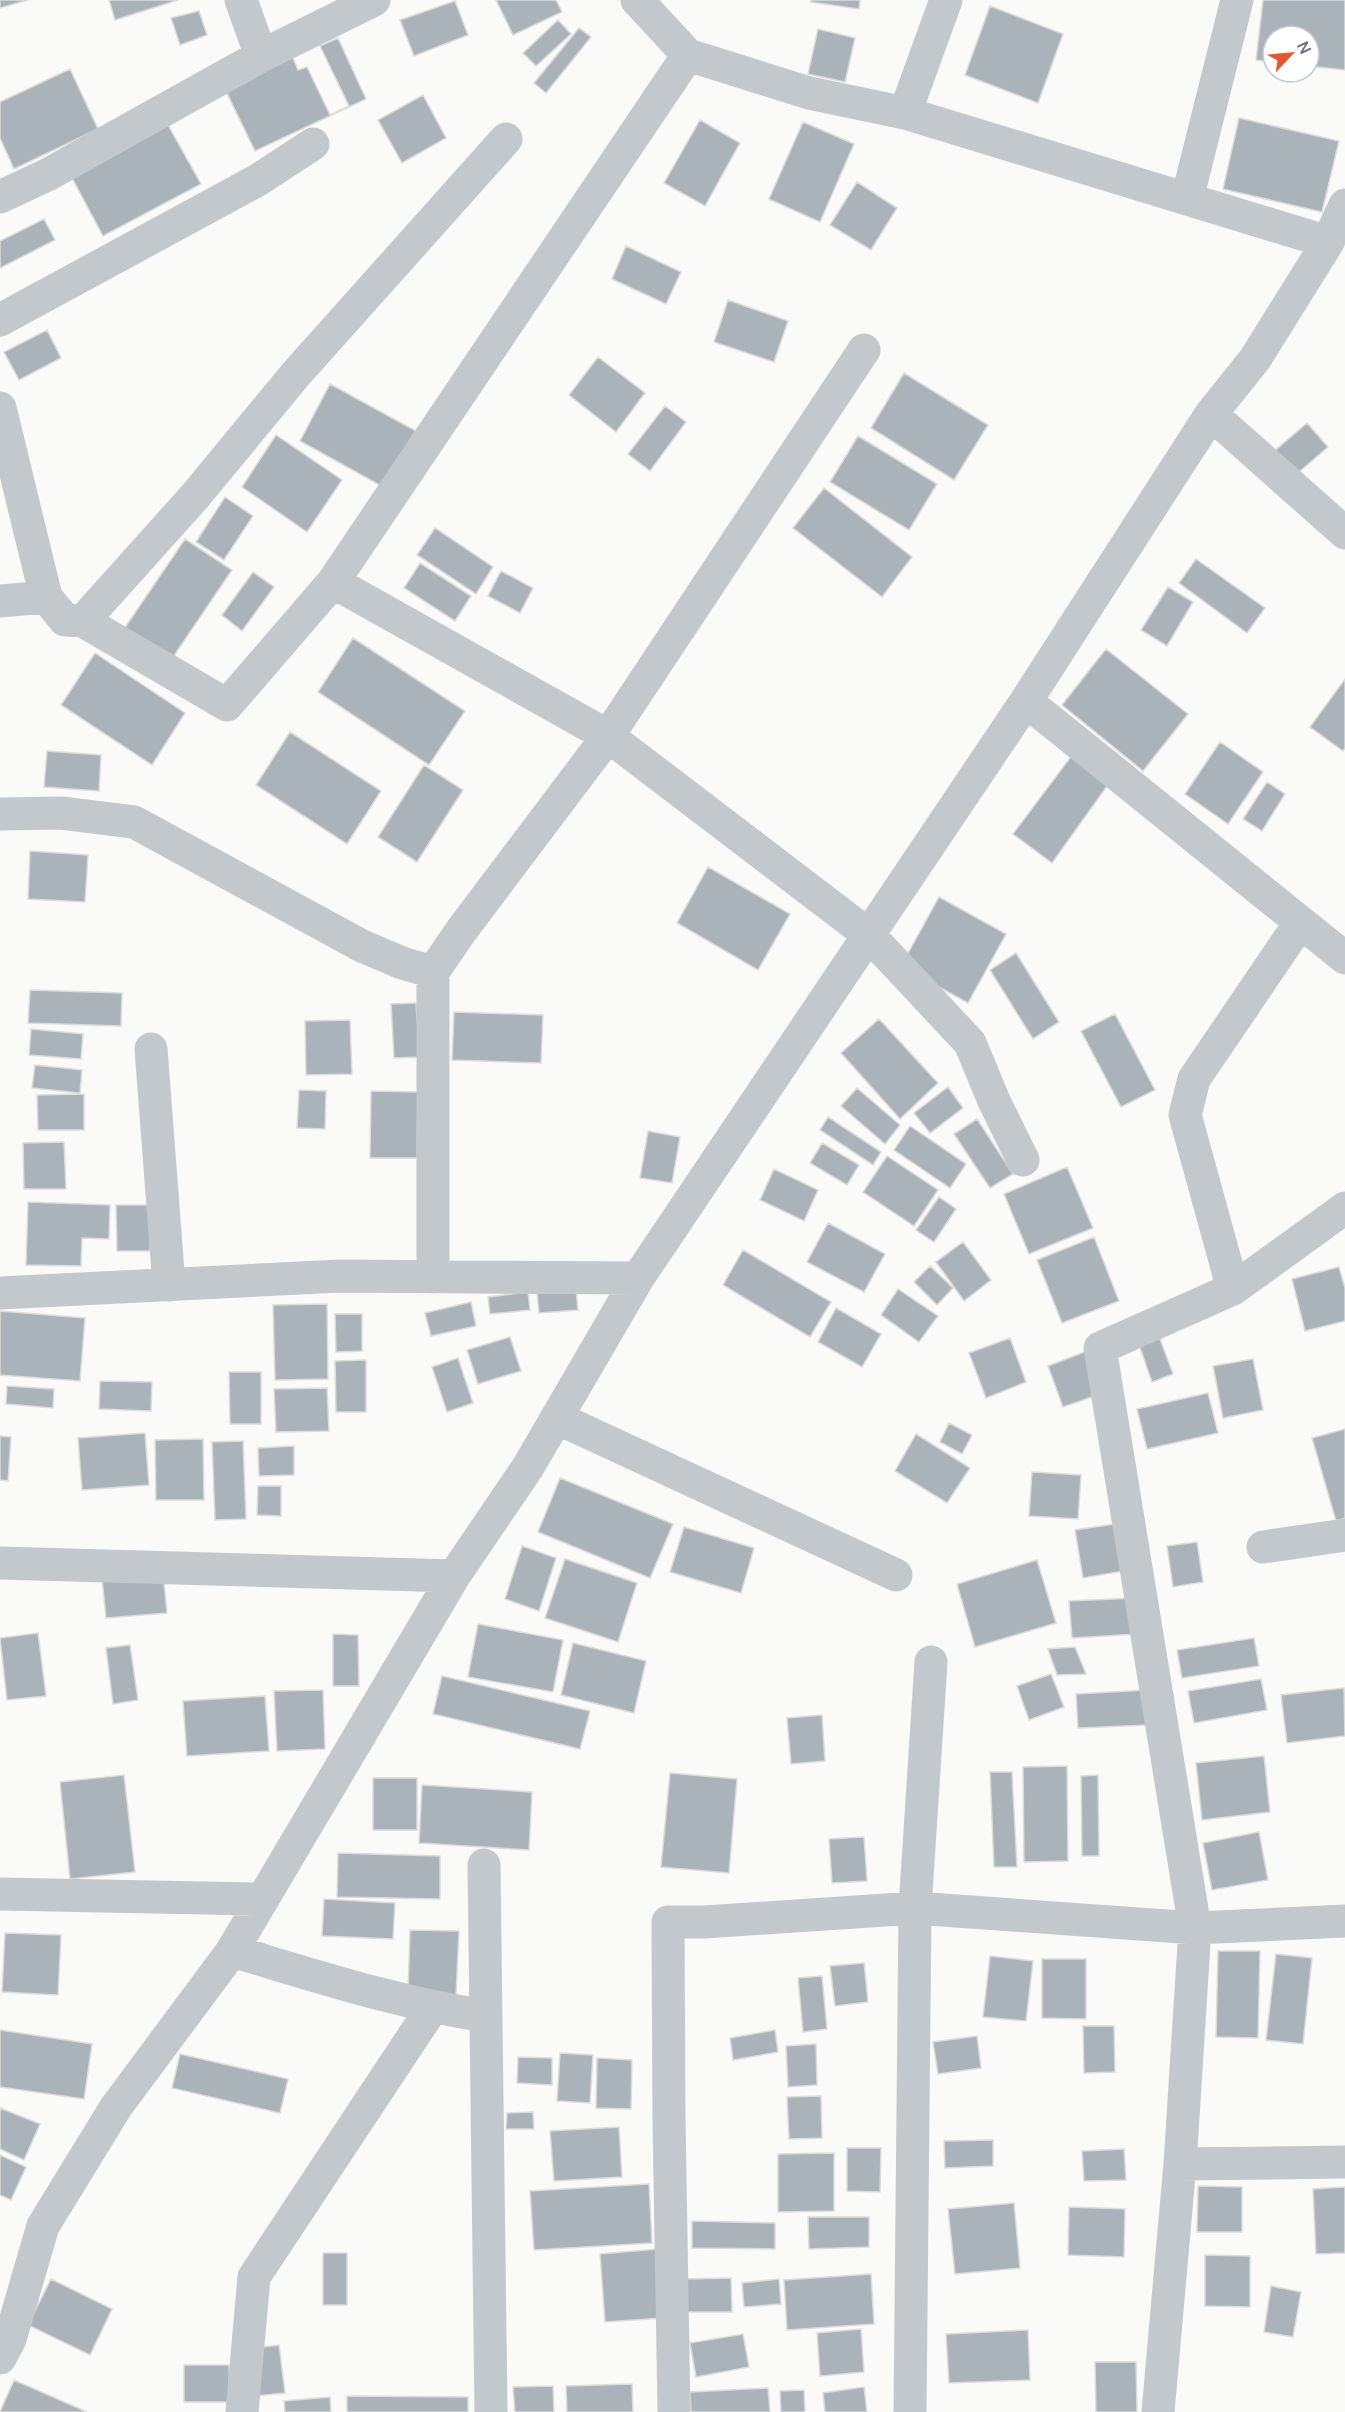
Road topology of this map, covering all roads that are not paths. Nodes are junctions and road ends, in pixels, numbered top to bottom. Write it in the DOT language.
graph roads {
  1 [pos="241,0"];
  2 [pos="374,0"];
  3 [pos="637,0"];
  4 [pos="946,0"];
  5 [pos="1237,0"];
  6 [pos="688,55"];
  7 [pos="261,56"];
  8 [pos="904,113"];
  9 [pos="506,140"];
  10 [pos="313,144"];
  11 [pos="0,197"];
  12 [pos="1187,199"];
  13 [pos="1345,205"];
  14 [pos="1328,242"];
  15 [pos="0,320"];
  16 [pos="864,350"];
  17 [pos="0,408"];
  18 [pos="1211,414"];
  19 [pos="1345,533"];
  20 [pos="333,582"];
  21 [pos="46,597"];
  22 [pos="0,601"];
  23 [pos="82,621"];
  24 [pos="1026,701"];
  25 [pos="608,736"];
  26 [pos="0,814"];
  27 [pos="1300,923"];
  28 [pos="869,935"];
  29 [pos="1345,958"];
  30 [pos="433,972"];
  31 [pos="151,1049"];
  32 [pos="1023,1160"];
  33 [pos="1345,1208"];
  34 [pos="433,1276"];
  35 [pos="638,1278"];
  36 [pos="169,1285"];
  37 [pos="1233,1289"];
  38 [pos="0,1293"];
  39 [pos="557,1418"];
  40 [pos="1345,1535"];
  41 [pos="1263,1547"];
  42 [pos="0,1563"];
  43 [pos="896,1575"];
  44 [pos="454,1576"];
  45 [pos="931,1662"];
  46 [pos="484,1865"];
  47 [pos="0,1894"];
  48 [pos="262,1899"];
  49 [pos="915,1908"];
  50 [pos="1345,1921"];
  51 [pos="1195,1928"];
  52 [pos="231,1951"];
  53 [pos="432,2008"];
  54 [pos="486,2016"];
  55 [pos="1345,2162"];
  56 [pos="1180,2164"];
  57 [pos="3,2346"];
  58 [pos="242,2412"];
  59 [pos="491,2412"];
  60 [pos="674,2412"];
  61 [pos="910,2412"];
  62 [pos="1158,2412"];
  1 -- 7 [label="street"];
  2 -- 7 [label="street"];
  3 -- 6 [label="street"];
  4 -- 8 [label="street"];
  5 -- 12 [label="street"];
  6 -- 8 [label="street"];
  6 -- 20 [label="street"];
  7 -- 11 [label="street"];
  8 -- 12 [label="street"];
  9 -- 23 [label="street"];
  10 -- 15 [label="street"];
  12 -- 14 [label="street"];
  13 -- 14 [label="street"];
  14 -- 18 [label="street"];
  16 -- 25 [label="street"];
  17 -- 21 [label="street"];
  18 -- 19 [label="street"];
  18 -- 24 [label="street"];
  20 -- 23 [label="street"];
  20 -- 25 [label="street"];
  21 -- 22 [label="street"];
  21 -- 23 [label="street"];
  24 -- 27 [label="street"];
  24 -- 28 [label="street"];
  25 -- 28 [label="street"];
  25 -- 30 [label="street"];
  26 -- 30 [label="street"];
  27 -- 29 [label="street"];
  27 -- 37 [label="street"];
  28 -- 32 [label="street"];
  28 -- 35 [label="street"];
  30 -- 34 [label="street"];
  31 -- 36 [label="street"];
  33 -- 37 [label="street"];
  34 -- 35 [label="street"];
  34 -- 36 [label="street"];
  35 -- 39 [label="street"];
  36 -- 38 [label="street"];
  37 -- 51 [label="street"];
  39 -- 43 [label="street"];
  39 -- 44 [label="street"];
  40 -- 41 [label="street"];
  42 -- 44 [label="street"];
  44 -- 48 [label="street"];
  45 -- 49 [label="street"];
  46 -- 54 [label="street"];
  47 -- 48 [label="street"];
  48 -- 52 [label="street"];
  49 -- 51 [label="street"];
  49 -- 60 [label="street"];
  49 -- 61 [label="street"];
  50 -- 51 [label="street"];
  51 -- 56 [label="street"];
  52 -- 53 [label="street"];
  52 -- 57 [label="street"];
  53 -- 54 [label="street"];
  53 -- 58 [label="street"];
  54 -- 59 [label="street"];
  55 -- 56 [label="street"];
  56 -- 62 [label="street"];
}
